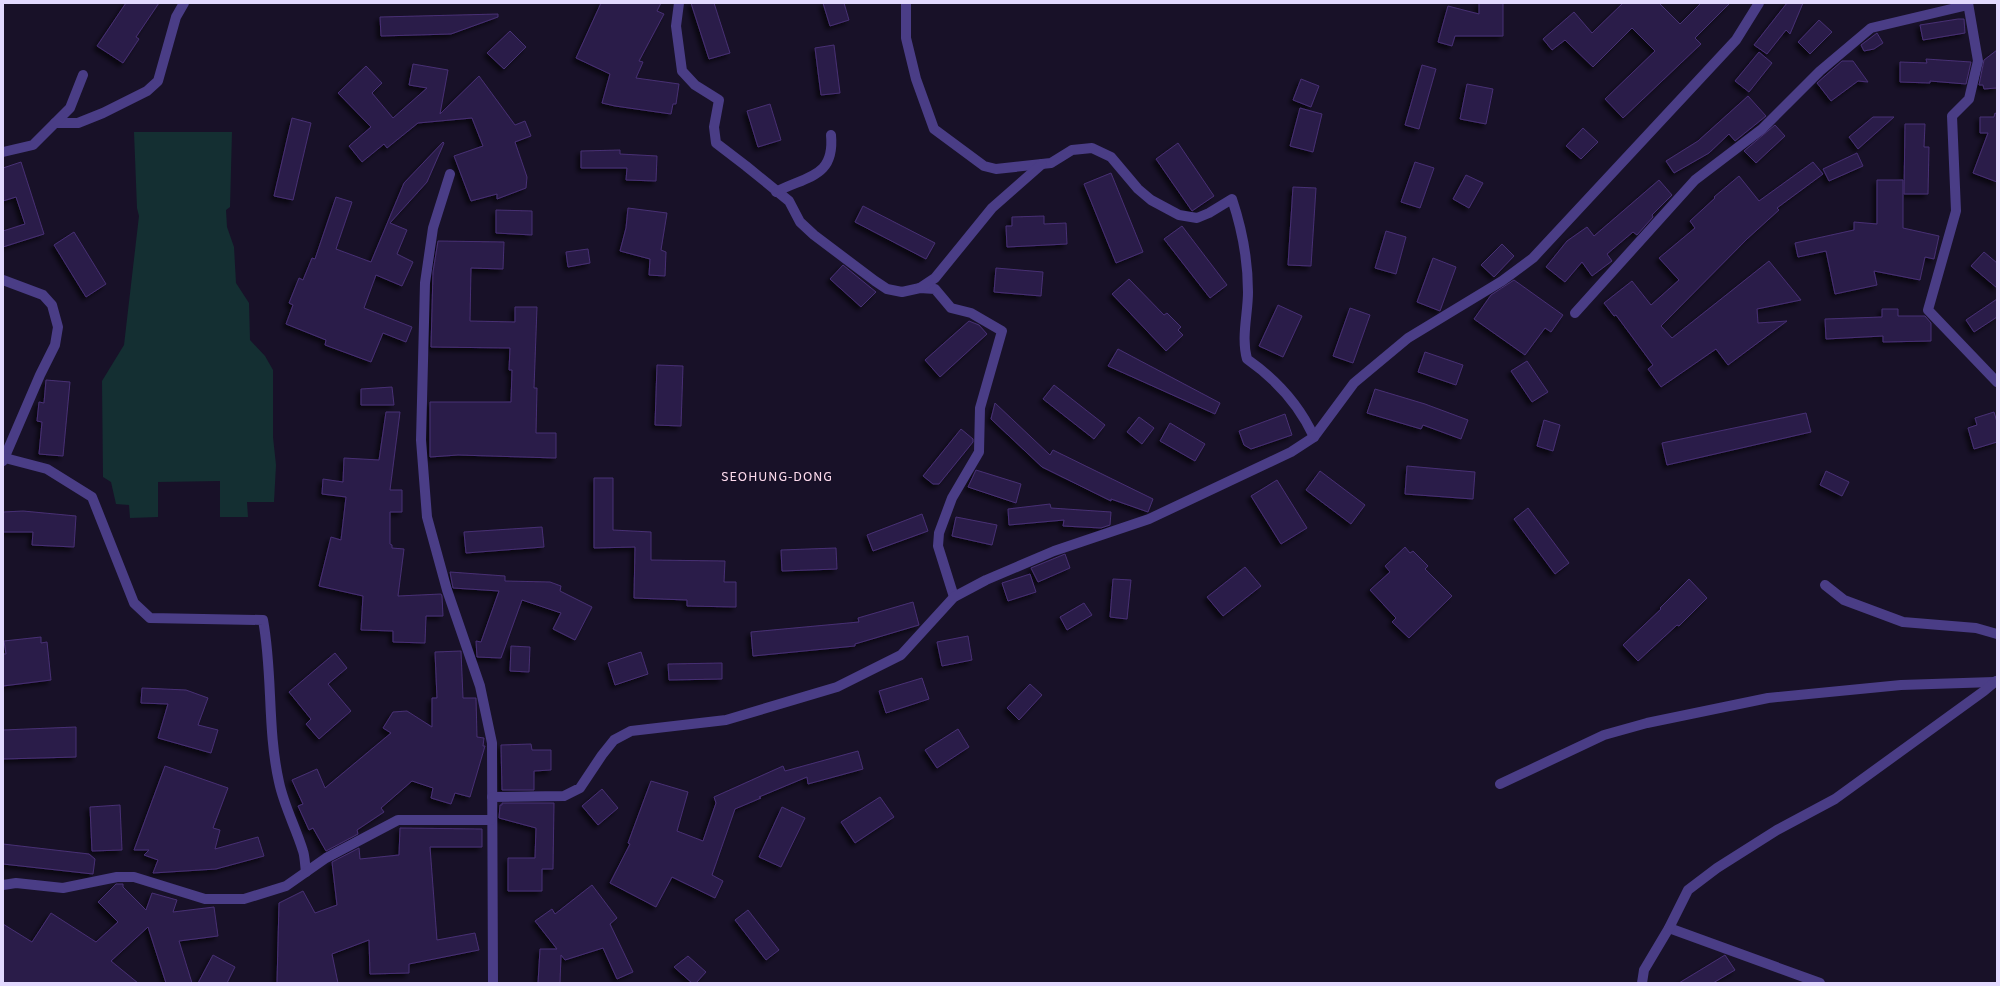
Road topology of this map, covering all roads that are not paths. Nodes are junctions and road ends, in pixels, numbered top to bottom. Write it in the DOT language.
graph roads {
  1 [pos="184,3"];
  2 [pos="679,3"];
  3 [pos="906,3"];
  4 [pos="1759,3"];
  5 [pos="1968,4"];
  6 [pos="83,75"];
  7 [pos="54,124"];
  8 [pos="831,135"];
  9 [pos="3,152"];
  10 [pos="1042,164"];
  11 [pos="450,174"];
  12 [pos="776,192"];
  13 [pos="3,280"];
  14 [pos="920,288"];
  15 [pos="1575,314"];
  16 [pos="1997,382"];
  17 [pos="1314,437"];
  18 [pos="4,459"];
  19 [pos="1825,585"];
  20 [pos="954,597"];
  21 [pos="1997,634"];
  22 [pos="1996,681"];
  23 [pos="1500,784"];
  24 [pos="492,797"];
  25 [pos="491,820"];
  26 [pos="306,872"];
  27 [pos="3,885"];
  28 [pos="1669,928"];
  29 [pos="493,983"];
  30 [pos="1642,983"];
  31 [pos="1820,983"];
  1 -- 7 [label="street"];
  2 -- 12 [label="street"];
  3 -- 10 [label="street"];
  4 -- 17 [label="street"];
  5 -- 15 [label="street"];
  5 -- 16 [label="street"];
  6 -- 7 [label="street"];
  7 -- 9 [label="street"];
  8 -- 12 [label="street"];
  10 -- 14 [label="street"];
  10 -- 17 [label="street"];
  11 -- 24 [label="street"];
  12 -- 14 [label="street"];
  13 -- 18 [label="street"];
  14 -- 20 [label="street"];
  17 -- 20 [label="street"];
  18 -- 26 [label="street"];
  19 -- 21 [label="street"];
  20 -- 24 [label="street"];
  22 -- 23 [label="street"];
  22 -- 28 [label="street"];
  24 -- 25 [label="street"];
  25 -- 26 [label="street"];
  25 -- 29 [label="street"];
  26 -- 27 [label="street"];
  28 -- 30 [label="street"];
  28 -- 31 [label="street"];
}
